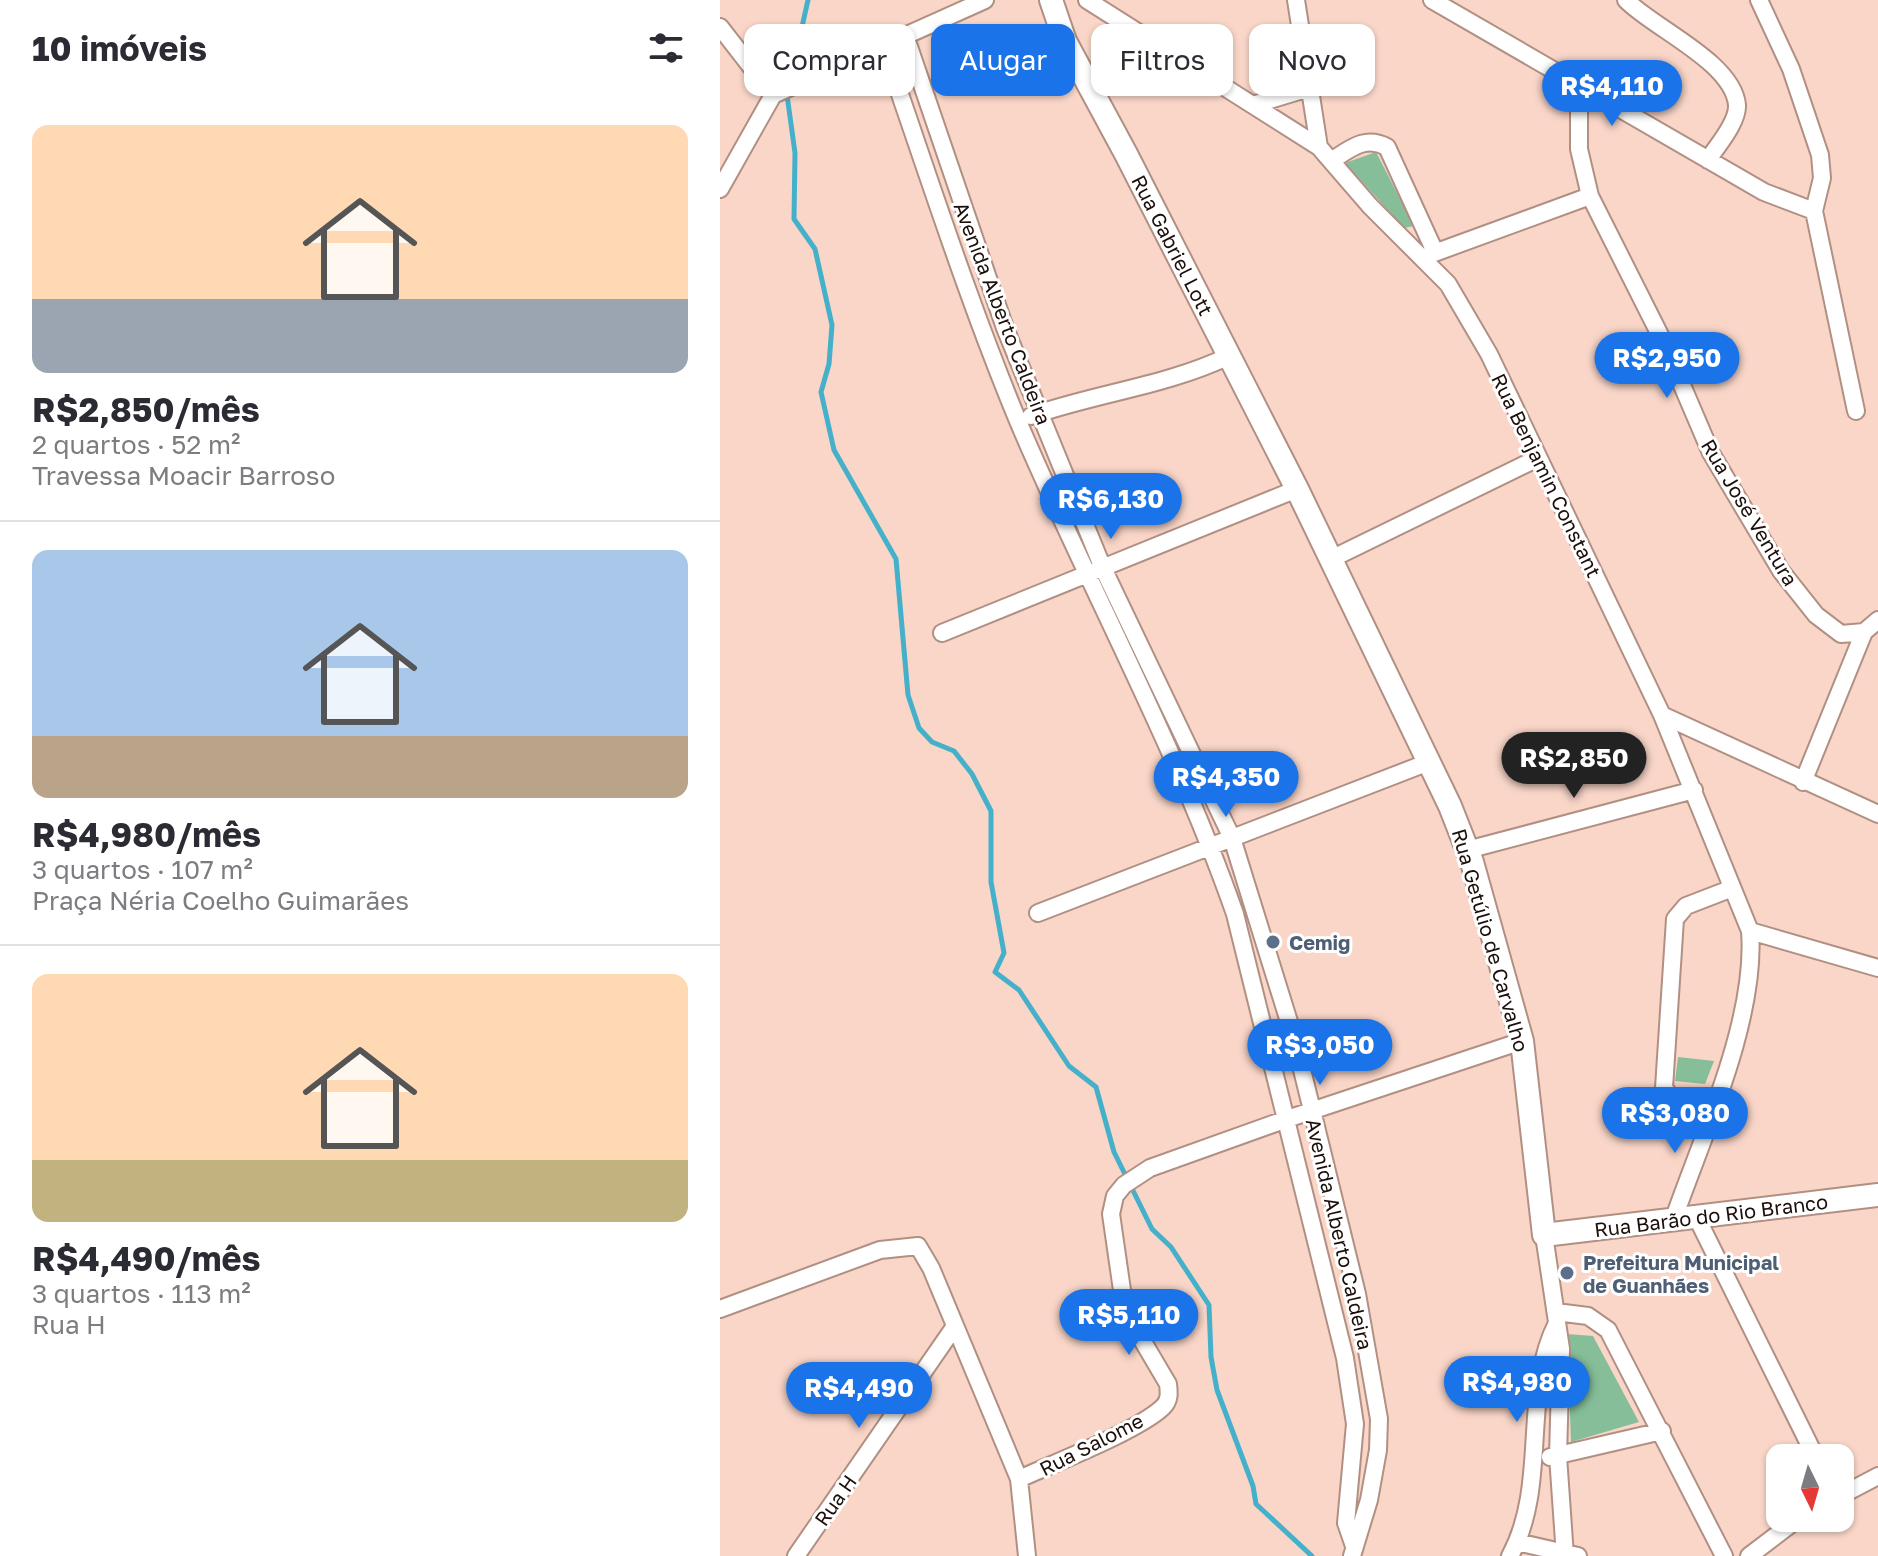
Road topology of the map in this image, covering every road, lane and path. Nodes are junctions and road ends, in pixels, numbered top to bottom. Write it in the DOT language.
graph roads {
  1 [pos="985,0"];
  2 [pos="1051,0"];
  3 [pos="1087,0"];
  4 [pos="1296,0"];
  5 [pos="1432,0"];
  6 [pos="1626,0"];
  7 [pos="1759,0"];
  8 [pos="1300,24"];
  9 [pos="720,27"];
  10 [pos="915,31"];
  11 [pos="744,56"];
  12 [pos="915,64"];
  13 [pos="1579,86"];
  14 [pos="774,96"];
  15 [pos="901,96"];
  16 [pos="1282,96"];
  17 [pos="1310,96"];
  18 [pos="1256,104"];
  19 [pos="1319,147"];
  20 [pos="1708,160"];
  21 [pos="1331,161"];
  22 [pos="720,189"];
  23 [pos="1590,196"];
  24 [pos="1814,211"];
  25 [pos="1429,255"];
  26 [pos="1229,356"];
  27 [pos="1856,411"];
  28 [pos="1040,413"];
  29 [pos="1018,421"];
  30 [pos="1538,458"];
  31 [pos="1297,489"];
  32 [pos="1329,560"];
  33 [pos="1102,566"];
  34 [pos="1084,573"];
  35 [pos="1878,620"];
  36 [pos="1864,632"];
  37 [pos="942,633"];
  38 [pos="1662,715"];
  39 [pos="1429,762"];
  40 [pos="1803,782"];
  41 [pos="1694,790"];
  42 [pos="1878,814"];
  43 [pos="1232,838"];
  44 [pos="1211,846"];
  45 [pos="1467,850"];
  46 [pos="1730,889"];
  47 [pos="1038,913"];
  48 [pos="1750,931"];
  49 [pos="1878,968"];
  50 [pos="1522,1041"];
  51 [pos="1714,1105"];
  52 [pos="1312,1110"];
  53 [pos="1287,1119"];
  54 [pos="1878,1195"];
  55 [pos="1685,1217"];
  56 [pos="1544,1235"];
  57 [pos="1357,1294"];
  58 [pos="1333,1300"];
  59 [pos="720,1309"];
  60 [pos="1557,1317"];
  61 [pos="955,1326"];
  62 [pos="1662,1431"];
  63 [pos="1808,1444"];
  64 [pos="1558,1456"];
  65 [pos="1534,1459"];
  66 [pos="1878,1476"];
  67 [pos="1019,1479"];
  68 [pos="1854,1489"];
  69 [pos="1782,1532"];
  70 [pos="1513,1549"];
  71 [pos="1353,1551"];
  72 [pos="1754,1554"];
  73 [pos="1569,1555"];
  74 [pos="796,1556"];
  75 [pos="1027,1556"];
  76 [pos="1724,1556"];
  1 -- 10 [label="street"];
  2 -- 26 [label="street, Rua Gabriel Lott"];
  3 -- 18 [label="street, Rua Benjamin Constant"];
  4 -- 8 [label="street"];
  5 -- 13 [label="street"];
  6 -- 20 [label="street"];
  7 -- 24 [label="street"];
  9 -- 11 [label="street"];
  12 -- 28 [label="street, Avenida Alberto Caldeira"];
  13 -- 20 [label="street"];
  13 -- 23 [label="street, Rua José Ventura"];
  14 -- 22 [label="street"];
  15 -- 29 [label="street, Avenida Alberto Caldeira"];
  16 -- 18 [label="street"];
  17 -- 19 [label="street"];
  18 -- 19 [label="street, Rua Benjamin Constant"];
  19 -- 21 [label="street, Rua Benjamin Constant"];
  20 -- 24 [label="street"];
  21 -- 25 [label="street, Rua Benjamin Constant"];
  21 -- 25 [label="street"];
  23 -- 25 [label="street"];
  23 -- 36 [label="street, Rua José Ventura"];
  24 -- 27 [label="street"];
  25 -- 30 [label="street, Rua Benjamin Constant"];
  26 -- 28 [label="street"];
  26 -- 31 [label="street, Rua Gabriel Lott"];
  28 -- 29 [label="street"];
  28 -- 33 [label="street, Avenida Alberto Caldeira"];
  29 -- 34 [label="street, Avenida Alberto Caldeira"];
  30 -- 32 [label="street"];
  30 -- 38 [label="street, Rua Benjamin Constant"];
  31 -- 32 [label="street, Rua Getúlio de Carvalho"];
  31 -- 33 [label="street"];
  32 -- 39 [label="street, Rua Getúlio de Carvalho"];
  33 -- 34 [label="street"];
  33 -- 43 [label="street, Avenida Alberto Caldeira"];
  34 -- 37 [label="street"];
  34 -- 44 [label="street, Avenida Alberto Caldeira"];
  35 -- 36 [label="street"];
  36 -- 40 [label="street"];
  38 -- 40 [label="street"];
  38 -- 41 [label="street, Rua Benjamin Constant"];
  39 -- 43 [label="street"];
  39 -- 45 [label="street, Rua Getúlio de Carvalho"];
  40 -- 42 [label="street"];
  41 -- 45 [label="street"];
  41 -- 46 [label="street, Rua Benjamin Constant"];
  43 -- 44 [label="street"];
  43 -- 52 [label="street, Avenida Alberto Caldeira"];
  44 -- 47 [label="street"];
  44 -- 53 [label="street, Avenida Alberto Caldeira"];
  45 -- 50 [label="street, Rua Getúlio de Carvalho"];
  46 -- 48 [label="street, Rua Benjamin Constant"];
  46 -- 51 [label="street"];
  48 -- 49 [label="street"];
  48 -- 51 [label="street, Rua Benjamin Constant"];
  50 -- 52 [label="street"];
  50 -- 56 [label="street, Rua Getúlio de Carvalho"];
  51 -- 55 [label="street, Rua Benjamin Constant"];
  52 -- 53 [label="street"];
  52 -- 57 [label="street, Avenida Alberto Caldeira"];
  53 -- 58 [label="street, Avenida Alberto Caldeira"];
  53 -- 67 [label="street, Rua Salome"];
  54 -- 55 [label="street, Rua Barão do Rio Branco"];
  55 -- 56 [label="street, Rua Barão do Rio Branco"];
  55 -- 63 [label="street"];
  56 -- 60 [label="street"];
  57 -- 58 [label="street"];
  57 -- 71 [label="street, Avenida Alberto Caldeira"];
  58 -- 71 [label="street, Avenida Alberto Caldeira"];
  59 -- 61 [label="street"];
  60 -- 62 [label="street"];
  60 -- 64 [label="street"];
  60 -- 65 [label="street"];
  61 -- 67 [label="street"];
  61 -- 74 [label="street, Rua H"];
  62 -- 64 [label="street"];
  62 -- 76 [label="street"];
  64 -- 65 [label="street"];
  64 -- 73 [label="street"];
  65 -- 70 [label="street"];
  66 -- 68 [label="street"];
  67 -- 75 [label="street"];
  69 -- 72 [label="street"];
  70 -- 73 [label="street"];
}
